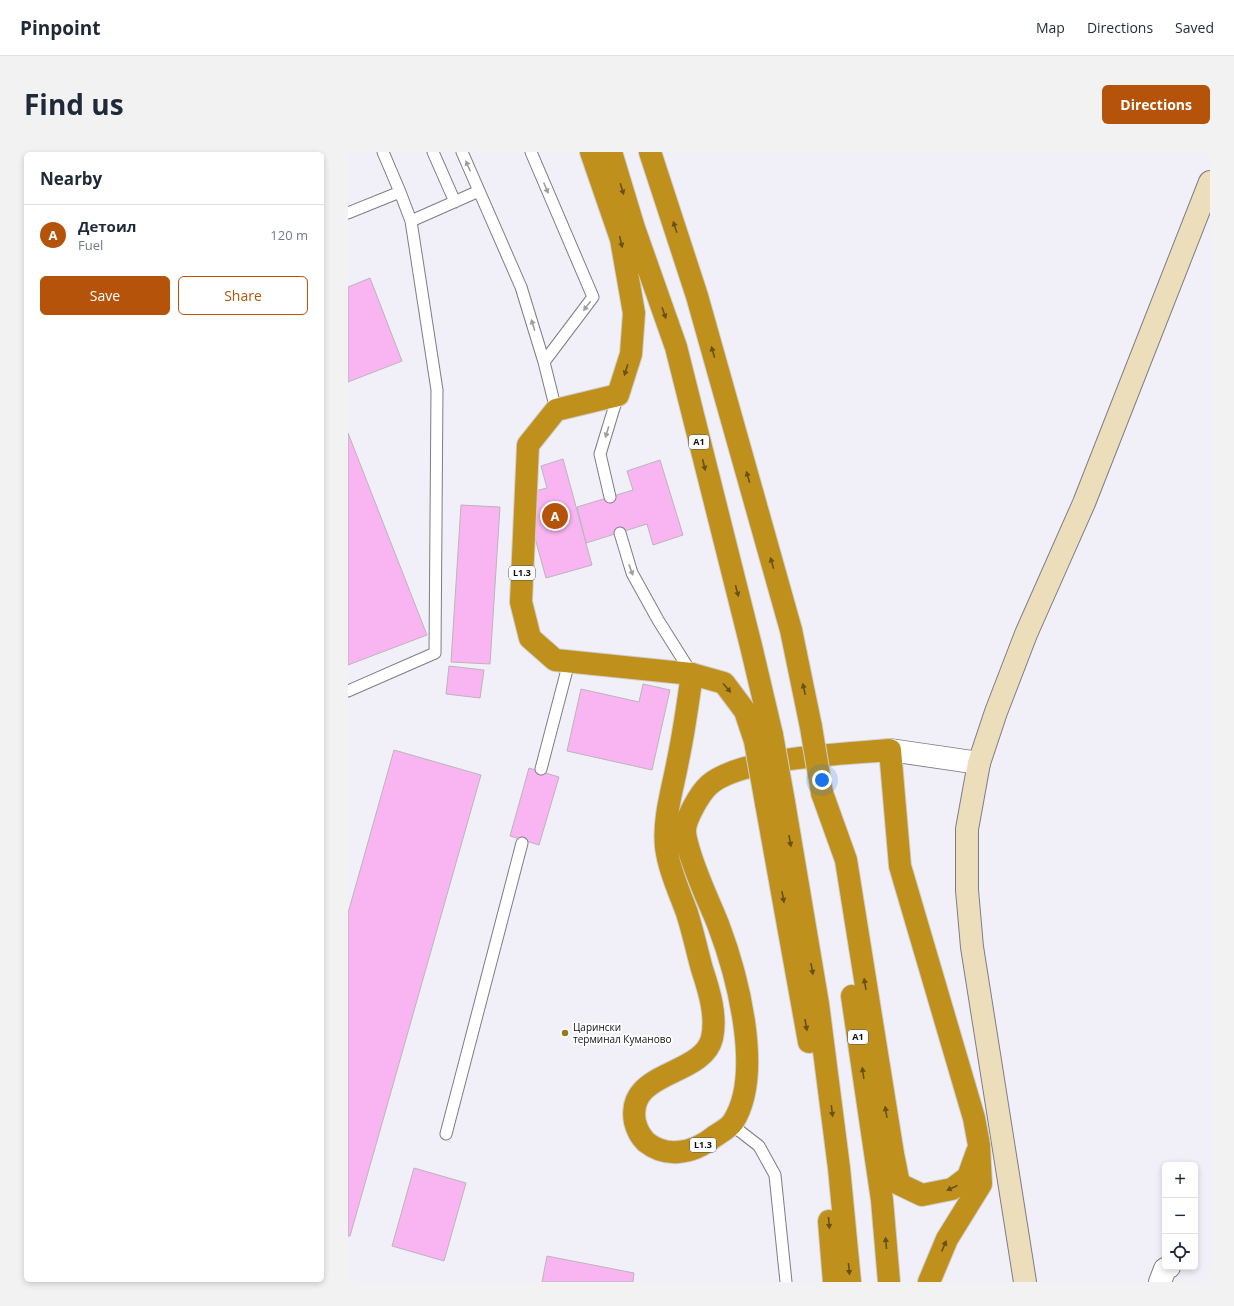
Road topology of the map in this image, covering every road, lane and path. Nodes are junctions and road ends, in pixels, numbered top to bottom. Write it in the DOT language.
graph roads {
  1 [pos="383,152"];
  2 [pos="433,152"];
  3 [pos="462,152"];
  4 [pos="531,152"];
  5 [pos="591,152"];
  6 [pos="611,152"];
  7 [pos="650,152"];
  8 [pos="1210,182"];
  9 [pos="479,191"];
  10 [pos="400,192"];
  11 [pos="455,202"];
  12 [pos="348,212"];
  13 [pos="411,221"];
  14 [pos="544,362"];
  15 [pos="618,395"];
  16 [pos="556,410"];
  17 [pos="610,497"];
  18 [pos="620,533"];
  19 [pos="569,662"];
  20 [pos="692,674"];
  21 [pos="348,691"];
  22 [pos="763,738"];
  23 [pos="890,750"];
  24 [pos="979,763"];
  25 [pos="541,769"];
  26 [pos="822,793"];
  27 [pos="775,803"];
  28 [pos="522,843"];
  29 [pos="732,1125"];
  30 [pos="446,1134"];
  31 [pos="979,1145"];
  32 [pos="1165,1270"];
  33 [pos="786,1282"];
  34 [pos="834,1282"];
  35 [pos="850,1282"];
  36 [pos="889,1282"];
  37 [pos="929,1282"];
  38 [pos="1025,1282"];
  39 [pos="1160,1282"];
  1 -- 10 [label="lane"];
  2 -- 11 [label="lane"];
  9 -- 3 [label="lane, one-way"];
  4 -- 14 [label="lane, one-way"];
  5 -- 15 [label="highway, one-way"];
  6 -- 22 [label="highway, A1, one-way"];
  26 -- 7 [label="highway, A1, one-way, bridge"];
  8 -- 24 [label="main road"];
  9 -- 11 [label="lane"];
  14 -- 9 [label="lane, one-way"];
  10 -- 12 [label="lane"];
  10 -- 13 [label="lane"];
  11 -- 13 [label="lane"];
  13 -- 21 [label="lane"];
  14 -- 16 [label="lane"];
  15 -- 16 [label="highway"];
  15 -- 17 [label="lane, one-way"];
  16 -- 19 [label="highway, L1.3"];
  18 -- 20 [label="lane, one-way"];
  19 -- 20 [label="highway, L1.3"];
  19 -- 25 [label="lane"];
  20 -- 22 [label="highway, L1.3, one-way"];
  20 -- 29 [label="highway, L1.3"];
  22 -- 27 [label="highway, A1, bridge"];
  23 -- 24 [label="street, L1.3"];
  23 -- 29 [label="highway, L1.3"];
  23 -- 31 [label="highway"];
  24 -- 38 [label="main road"];
  31 -- 26 [label="highway, one-way"];
  36 -- 26 [label="highway, A1, one-way"];
  27 -- 34 [label="highway, one-way"];
  27 -- 35 [label="highway, A1, one-way"];
  28 -- 30 [label="lane"];
  29 -- 33 [label="lane"];
  37 -- 31 [label="highway, one-way"];
  32 -- 39 [label="street"];
}
